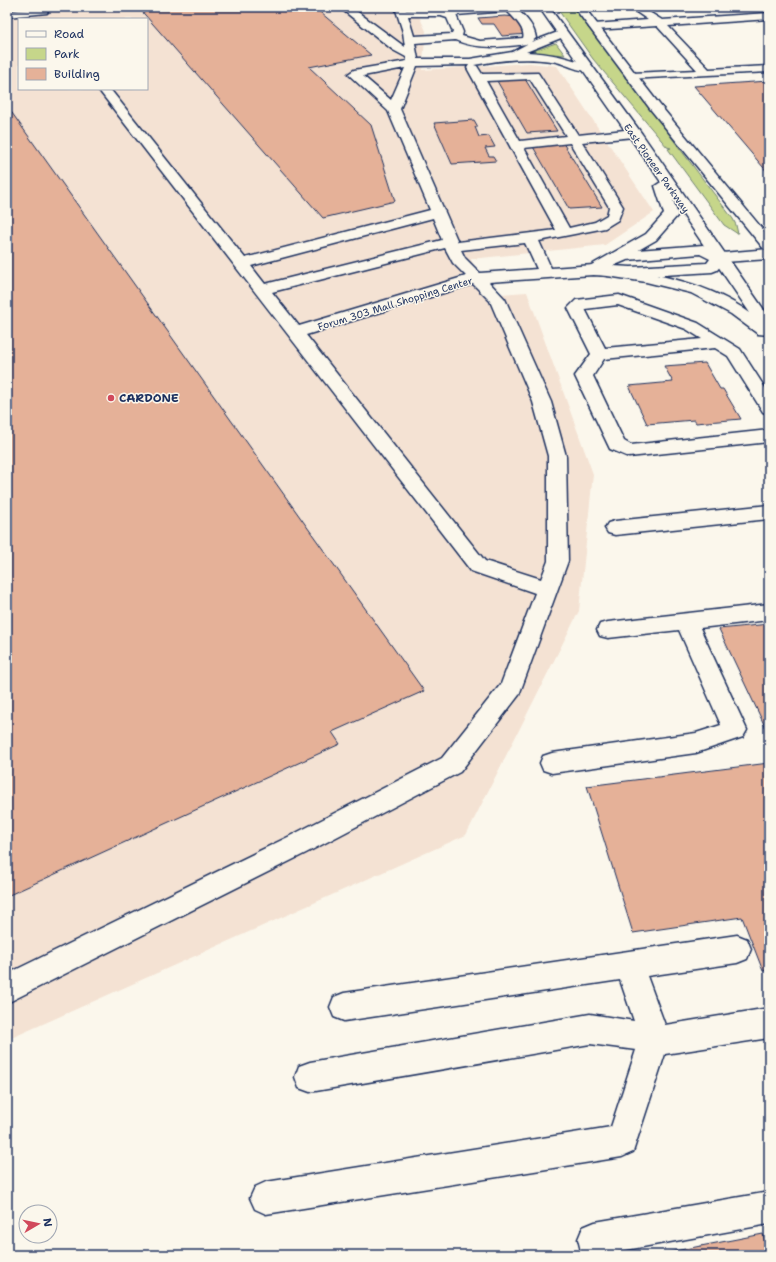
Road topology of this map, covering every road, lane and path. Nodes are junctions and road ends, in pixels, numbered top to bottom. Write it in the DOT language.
graph roads {
  1 [pos="344,7"];
  2 [pos="544,7"];
  3 [pos="580,7"];
  4 [pos="593,7"];
  5 [pos="634,7"];
  6 [pos="401,10"];
  7 [pos="44,12"];
  8 [pos="442,12"];
  9 [pos="7,14"];
  10 [pos="769,16"];
  11 [pos="660,23"];
  12 [pos="594,27"];
  13 [pos="562,34"];
  14 [pos="456,37"];
  15 [pos="409,40"];
  16 [pos="511,55"];
  17 [pos="412,59"];
  18 [pos="711,60"];
  19 [pos="470,62"];
  20 [pos="586,68"];
  21 [pos="701,68"];
  22 [pos="769,69"];
  23 [pos="632,77"];
  24 [pos="479,78"];
  25 [pos="105,90"];
  26 [pos="394,109"];
  27 [pos="634,133"];
  28 [pos="574,139"];
  29 [pos="517,145"];
  30 [pos="656,166"];
  31 [pos="438,212"];
  32 [pos="565,233"];
  33 [pos="530,238"];
  34 [pos="451,244"];
  35 [pos="769,246"];
  36 [pos="769,254"];
  37 [pos="719,258"];
  38 [pos="241,264"];
  39 [pos="593,270"];
  40 [pos="546,273"];
  41 [pos="476,278"];
  42 [pos="574,287"];
  43 [pos="261,290"];
  44 [pos="769,329"];
  45 [pos="295,333"];
  46 [pos="769,335"];
  47 [pos="718,343"];
  48 [pos="599,354"];
  49 [pos="769,408"];
  50 [pos="769,436"];
  51 [pos="769,512"];
  52 [pos="615,528"];
  53 [pos="547,589"];
  54 [pos="769,612"];
  55 [pos="686,621"];
  56 [pos="608,630"];
  57 [pos="552,763"];
  58 [pos="737,949"];
  59 [pos="629,966"];
  60 [pos="7,989"];
  61 [pos="344,1007"];
  62 [pos="769,1023"];
  63 [pos="655,1038"];
  64 [pos="310,1077"];
  65 [pos="266,1198"];
  66 [pos="769,1208"];
  67 [pos="599,1255"];
  1 -- 17 [label="main road"];
  2 -- 13 [label="main road, East Pioneer Parkway"];
  3 -- 4 [label="main road"];
  3 -- 12 [label="main road"];
  5 -- 11 [label="main road"];
  6 -- 8 [label="main road"];
  6 -- 15 [label="main road"];
  7 -- 9 [label="main road"];
  8 -- 14 [label="main road"];
  8 -- 14 [label="main road"];
  10 -- 11 [label="main road"];
  11 -- 12 [label="main road"];
  11 -- 21 [label="main road"];
  12 -- 23 [label="main road"];
  13 -- 16 [label="main road"];
  13 -- 20 [label="main road, East Pioneer Parkway"];
  14 -- 15 [label="main road"];
  15 -- 17 [label="main road"];
  16 -- 19 [label="main road"];
  16 -- 20 [label="main road"];
  17 -- 19 [label="main road"];
  17 -- 26 [label="main road"];
  17 -- 26 [label="main road"];
  18 -- 21 [label="main road"];
  19 -- 24 [label="main road"];
  20 -- 27 [label="main road, East Pioneer Parkway"];
  21 -- 22 [label="main road"];
  21 -- 23 [label="main road"];
  23 -- 35 [label="main road"];
  24 -- 28 [label="main road"];
  24 -- 29 [label="main road"];
  25 -- 38 [label="main road"];
  26 -- 31 [label="main road"];
  27 -- 28 [label="main road"];
  27 -- 30 [label="main road, East Pioneer Parkway"];
  28 -- 29 [label="main road"];
  28 -- 32 [label="main road"];
  29 -- 32 [label="main road"];
  30 -- 37 [label="main road, East Pioneer Parkway"];
  30 -- 39 [label="main road"];
  31 -- 34 [label="main road"];
  31 -- 38 [label="main road"];
  32 -- 33 [label="main road"];
  33 -- 34 [label="main road"];
  33 -- 40 [label="main road"];
  34 -- 41 [label="main road"];
  34 -- 43 [label="main road"];
  36 -- 37 [label="main road"];
  37 -- 39 [label="main road, Forum 303 Mall Shopping Center"];
  37 -- 44 [label="main road, East Pioneer Parkway"];
  38 -- 43 [label="main road"];
  39 -- 42 [label="main road, Forum 303 Mall Shopping Center"];
  39 -- 46 [label="main road"];
  40 -- 41 [label="main road, Forum 303 Mall Shopping Center"];
  40 -- 42 [label="main road, Forum 303 Mall Shopping Center"];
  41 -- 45 [label="main road, Forum 303 Mall Shopping Center"];
  41 -- 53 [label="main road"];
  42 -- 47 [label="main road"];
  42 -- 48 [label="main road"];
  43 -- 45 [label="main road"];
  45 -- 53 [label="main road"];
  47 -- 48 [label="main road"];
  47 -- 49 [label="main road"];
  48 -- 50 [label="main road"];
  51 -- 52 [label="main road"];
  53 -- 60 [label="main road"];
  54 -- 55 [label="main road"];
  55 -- 56 [label="main road"];
  55 -- 57 [label="main road"];
  58 -- 59 [label="main road"];
  59 -- 61 [label="main road"];
  59 -- 63 [label="main road"];
  62 -- 63 [label="main road"];
  63 -- 64 [label="main road"];
  63 -- 65 [label="main road"];
  66 -- 67 [label="main road"];
}
